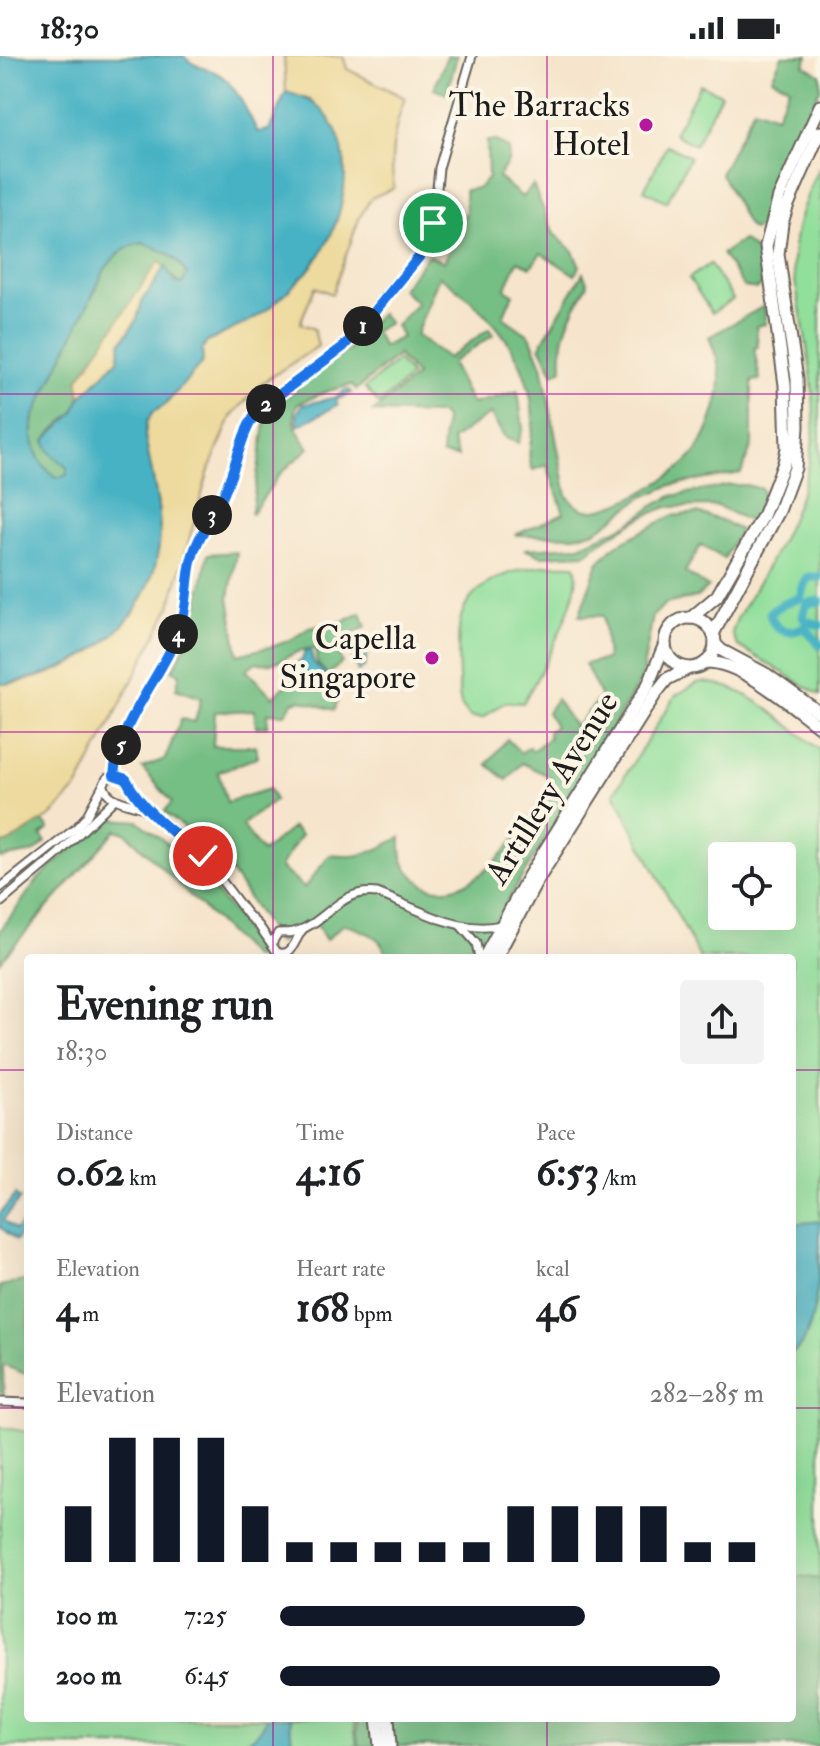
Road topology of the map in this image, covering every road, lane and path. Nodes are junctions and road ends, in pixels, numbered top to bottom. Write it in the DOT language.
graph roads {
  1 [pos="472,56"];
  2 [pos="820,106"];
  3 [pos="820,132"];
  4 [pos="691,618"];
  5 [pos="714,639"];
  6 [pos="664,646"];
  7 [pos="706,662"];
  8 [pos="687,669"];
  9 [pos="820,713"];
  10 [pos="820,727"];
  11 [pos="114,775"];
  12 [pos="104,786"];
  13 [pos="129,787"];
  14 [pos="116,799"];
  15 [pos="151,811"];
  16 [pos="52,859"];
  17 [pos="35,861"];
  18 [pos="0,888"];
  19 [pos="0,903"];
  20 [pos="501,925"];
  21 [pos="259,926"];
  22 [pos="461,926"];
  23 [pos="303,929"];
  24 [pos="278,933"];
  25 [pos="289,933"];
  26 [pos="294,942"];
  27 [pos="272,943"];
  28 [pos="480,954"];
  29 [pos="483,954"];
  30 [pos="498,954"];
  31 [pos="0,1402"];
  32 [pos="24,1404"];
  33 [pos="377,1722"];
  34 [pos="388,1722"];
  35 [pos="380,1746"];
  36 [pos="390,1746"];
  1 -- 11 [label="street"];
  2 -- 4 [label="street"];
  3 -- 5 [label="street"];
  4 -- 5 [label="street"];
  4 -- 6 [label="street"];
  5 -- 7 [label="street"];
  5 -- 9 [label="street"];
  6 -- 8 [label="street"];
  6 -- 20 [label="street, Artillery Avenue"];
  7 -- 8 [label="street"];
  7 -- 10 [label="street"];
  8 -- 30 [label="street, Artillery Avenue"];
  11 -- 12 [label="street"];
  11 -- 13 [label="street"];
  12 -- 14 [label="street"];
  12 -- 17 [label="street"];
  13 -- 14 [label="street"];
  13 -- 15 [label="street"];
  14 -- 15 [label="street"];
  14 -- 16 [label="street"];
  15 -- 21 [label="street"];
  16 -- 17 [label="street"];
  16 -- 19 [label="street"];
  17 -- 18 [label="street"];
  20 -- 22 [label="street"];
  20 -- 29 [label="street, Artillery Avenue"];
  21 -- 24 [label="street"];
  21 -- 27 [label="street"];
  22 -- 23 [label="street"];
  22 -- 28 [label="street"];
  23 -- 25 [label="street"];
  23 -- 26 [label="street"];
  24 -- 25 [label="street"];
  24 -- 27 [label="street"];
  25 -- 26 [label="street"];
  26 -- 27 [label="street"];
  31 -- 32 [label="street"];
  33 -- 35 [label="street"];
  34 -- 36 [label="street"];
}
